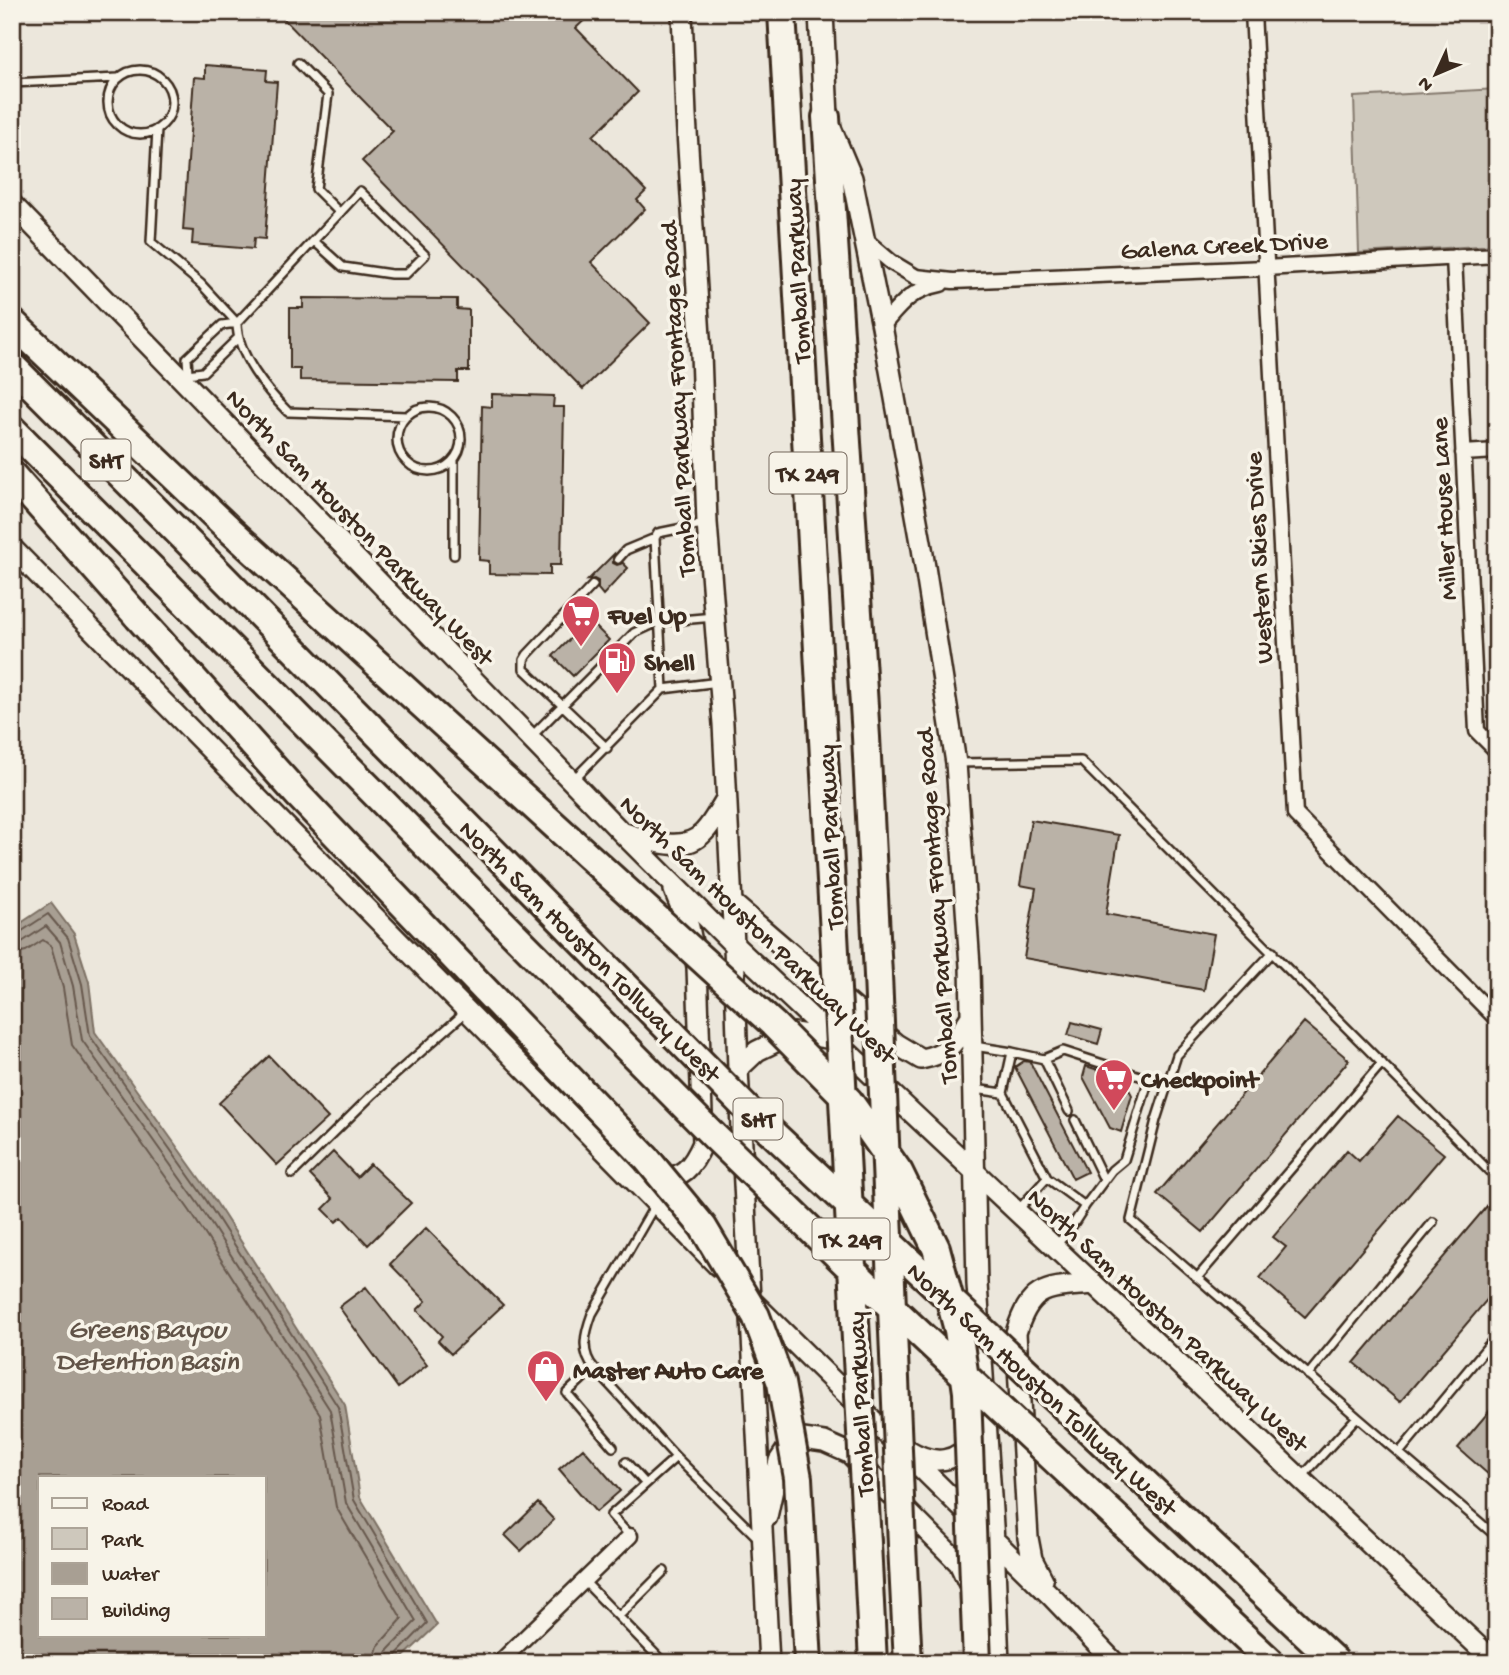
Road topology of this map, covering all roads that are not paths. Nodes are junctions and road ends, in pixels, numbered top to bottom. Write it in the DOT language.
graph roads {
  1 [pos="682,12"];
  2 [pos="782,12"];
  3 [pos="821,12"];
  4 [pos="1253,12"];
  5 [pos="298,64"];
  6 [pos="118,78"];
  7 [pos="12,83"];
  8 [pos="826,117"];
  9 [pos="157,129"];
  10 [pos="12,204"];
  11 [pos="340,213"];
  12 [pos="864,239"];
  13 [pos="314,241"];
  14 [pos="1497,255"];
  15 [pos="1454,257"];
  16 [pos="1265,268"];
  17 [pos="953,281"];
  18 [pos="12,322"];
  19 [pos="237,323"];
  20 [pos="882,326"];
  21 [pos="238,338"];
  22 [pos="12,366"];
  23 [pos="185,376"];
  24 [pos="407,416"];
  25 [pos="12,429"];
  26 [pos="1497,451"];
  27 [pos="1463,453"];
  28 [pos="454,460"];
  29 [pos="12,475"];
  30 [pos="708,523"];
  31 [pos="655,538"];
  32 [pos="12,548"];
  33 [pos="454,555"];
  34 [pos="618,559"];
  35 [pos="593,585"];
  36 [pos="715,617"];
  37 [pos="658,622"];
  38 [pos="719,682"];
  39 [pos="663,689"];
  40 [pos="561,704"];
  41 [pos="530,738"];
  42 [pos="607,748"];
  43 [pos="1497,751"];
  44 [pos="956,762"];
  45 [pos="572,782"];
  46 [pos="726,799"];
  47 [pos="622,833"];
  48 [pos="671,881"];
  49 [pos="730,901"];
  50 [pos="734,945"];
  51 [pos="1273,952"];
  52 [pos="467,1011"];
  53 [pos="971,1017"];
  54 [pos="1497,1019"];
  55 [pos="834,1039"];
  56 [pos="973,1046"];
  57 [pos="1012,1052"];
  58 [pos="1044,1059"];
  59 [pos="1382,1063"];
  60 [pos="738,1069"];
  61 [pos="974,1089"];
  62 [pos="1003,1093"];
  63 [pos="1069,1111"];
  64 [pos="1075,1120"];
  65 [pos="624,1172"];
  66 [pos="976,1173"];
  67 [pos="292,1174"];
  68 [pos="1047,1178"];
  69 [pos="1497,1179"];
  70 [pos="1104,1180"];
  71 [pos="656,1203"];
  72 [pos="1085,1206"];
  73 [pos="1017,1212"];
  74 [pos="1433,1222"];
  75 [pos="1054,1247"];
  76 [pos="1197,1278"];
  77 [pos="1094,1284"];
  78 [pos="749,1298"];
  79 [pos="1497,1335"];
  80 [pos="594,1368"];
  81 [pos="1308,1375"];
  82 [pos="985,1407"];
  83 [pos="1357,1417"];
  84 [pos="892,1440"];
  85 [pos="613,1447"];
  86 [pos="1399,1453"];
  87 [pos="676,1457"];
  88 [pos="626,1462"];
  89 [pos="1301,1479"];
  90 [pos="645,1483"];
  91 [pos="630,1536"];
  92 [pos="1497,1537"];
  93 [pos="994,1541"];
  94 [pos="762,1542"];
  95 [pos="664,1572"];
  96 [pos="583,1580"];
  97 [pos="1051,1596"];
  98 [pos="619,1616"];
  99 [pos="499,1663"];
  100 [pos="664,1663"];
  101 [pos="769,1663"];
  102 [pos="808,1663"];
  103 [pos="873,1663"];
  104 [pos="908,1663"];
  105 [pos="977,1663"];
  106 [pos="997,1663"];
  107 [pos="1115,1663"];
  108 [pos="1272,1663"];
  109 [pos="1337,1663"];
  110 [pos="1496,1663"];
  1 -- 30 [label="main road, Tomball Parkway Frontage Road"];
  2 -- 103 [label="highway, Tomball Parkway / TX 249, bridge"];
  3 -- 8 [label="main road, Tomball Parkway / TX 249"];
  4 -- 16 [label="street, Western Skies Drive"];
  5 -- 11 [label="lane"];
  6 -- 7 [label="lane"];
  6 -- 9 [label="lane"];
  6 -- 9 [label="lane"];
  8 -- 12 [label="main road, Tomball Parkway Frontage Road"];
  8 -- 104 [label="highway, Tomball Parkway / TX 249, bridge"];
  9 -- 19 [label="lane"];
  10 -- 23 [label="main road, North Sam Houston Parkway West"];
  11 -- 13 [label="lane"];
  11 -- 13 [label="lane"];
  12 -- 17 [label="street, Galena Creek Drive"];
  12 -- 20 [label="main road, Tomball Parkway Frontage Road"];
  13 -- 19 [label="lane"];
  14 -- 15 [label="street, Galena Creek Drive"];
  15 -- 16 [label="street, Galena Creek Drive"];
  15 -- 27 [label="street, Miller House Lane"];
  16 -- 17 [label="street, Galena Creek Drive"];
  16 -- 54 [label="street, Western Skies Drive"];
  17 -- 20 [label="street, Galena Creek Drive"];
  18 -- 105 [label="highway, bridge"];
  19 -- 21 [label="lane"];
  19 -- 23 [label="lane"];
  20 -- 44 [label="main road, Tomball Parkway Frontage Road"];
  21 -- 23 [label="lane"];
  21 -- 24 [label="lane"];
  22 -- 109 [label="highway, North Sam Houston Tollway West / SHT, bridge"];
  23 -- 41 [label="main road, North Sam Houston Parkway West"];
  24 -- 28 [label="lane"];
  24 -- 28 [label="lane"];
  25 -- 108 [label="highway, North Sam Houston Tollway West / SHT, bridge"];
  26 -- 27 [label="street"];
  27 -- 43 [label="street, Miller House Lane"];
  28 -- 33 [label="lane"];
  29 -- 102 [label="highway, bridge"];
  30 -- 31 [label="lane"];
  30 -- 36 [label="main road, Tomball Parkway Frontage Road"];
  31 -- 34 [label="lane"];
  31 -- 37 [label="lane"];
  32 -- 52 [label="main road"];
  35 -- 40 [label="lane"];
  36 -- 37 [label="lane"];
  36 -- 38 [label="main road, Tomball Parkway Frontage Road"];
  37 -- 39 [label="lane"];
  37 -- 40 [label="lane"];
  38 -- 39 [label="lane"];
  38 -- 46 [label="main road, Tomball Parkway Frontage Road"];
  39 -- 42 [label="lane"];
  40 -- 41 [label="lane"];
  40 -- 42 [label="lane"];
  41 -- 45 [label="main road, North Sam Houston Parkway West"];
  42 -- 45 [label="lane"];
  44 -- 51 [label="lane"];
  44 -- 53 [label="main road, Tomball Parkway Frontage Road"];
  45 -- 47 [label="main road, North Sam Houston Parkway West"];
  46 -- 47 [label="main road"];
  46 -- 49 [label="main road, Tomball Parkway Frontage Road"];
  47 -- 48 [label="main road, North Sam Houston Parkway West"];
  48 -- 50 [label="main road, North Sam Houston Parkway West"];
  48 -- 65 [label="main road"];
  49 -- 50 [label="main road, Tomball Parkway Frontage Road"];
  49 -- 53 [label="main road"];
  50 -- 55 [label="main road, North Sam Houston Parkway West"];
  50 -- 60 [label="main road, Tomball Parkway Frontage Road"];
  51 -- 59 [label="lane"];
  51 -- 76 [label="lane"];
  52 -- 65 [label="main road"];
  52 -- 67 [label="lane"];
  53 -- 56 [label="main road, Tomball Parkway Frontage Road"];
  55 -- 60 [label="main road"];
  55 -- 66 [label="main road, North Sam Houston Parkway West"];
  56 -- 57 [label="lane"];
  56 -- 61 [label="main road, Tomball Parkway Frontage Road"];
  57 -- 58 [label="lane"];
  57 -- 62 [label="lane"];
  58 -- 63 [label="lane"];
  58 -- 70 [label="lane"];
  59 -- 69 [label="lane"];
  59 -- 76 [label="lane"];
  60 -- 78 [label="main road, Tomball Parkway Frontage Road"];
  61 -- 62 [label="lane"];
  61 -- 66 [label="main road, Tomball Parkway Frontage Road"];
  62 -- 68 [label="lane"];
  64 -- 70 [label="lane"];
  65 -- 71 [label="main road"];
  66 -- 73 [label="main road, North Sam Houston Parkway West"];
  66 -- 82 [label="main road, Tomball Parkway Frontage Road"];
  68 -- 72 [label="lane"];
  68 -- 73 [label="lane"];
  70 -- 72 [label="lane"];
  71 -- 78 [label="main road"];
  71 -- 80 [label="lane"];
  72 -- 75 [label="lane"];
  73 -- 75 [label="main road, North Sam Houston Parkway West"];
  74 -- 81 [label="lane"];
  75 -- 77 [label="main road, North Sam Houston Parkway West"];
  76 -- 81 [label="lane"];
  77 -- 89 [label="main road, North Sam Houston Parkway West"];
  77 -- 97 [label="main road"];
  78 -- 84 [label="main road"];
  78 -- 94 [label="main road, Tomball Parkway Frontage Road"];
  79 -- 86 [label="lane"];
  80 -- 85 [label="lane"];
  80 -- 87 [label="lane"];
  81 -- 83 [label="lane"];
  82 -- 84 [label="main road"];
  82 -- 93 [label="main road, Tomball Parkway Frontage Road"];
  83 -- 86 [label="lane"];
  83 -- 89 [label="lane"];
  84 -- 93 [label="main road"];
  86 -- 92 [label="lane"];
  87 -- 90 [label="lane"];
  87 -- 94 [label="lane"];
  88 -- 90 [label="lane"];
  89 -- 110 [label="main road, North Sam Houston Parkway West"];
  90 -- 91 [label="lane"];
  91 -- 96 [label="street"];
  93 -- 97 [label="main road"];
  93 -- 106 [label="main road, Tomball Parkway Frontage Road"];
  94 -- 101 [label="main road, Tomball Parkway Frontage Road"];
  94 -- 106 [label="main road"];
  95 -- 98 [label="lane"];
  96 -- 98 [label="lane"];
  96 -- 99 [label="street"];
  97 -- 107 [label="main road"];
  98 -- 100 [label="lane"];
}
